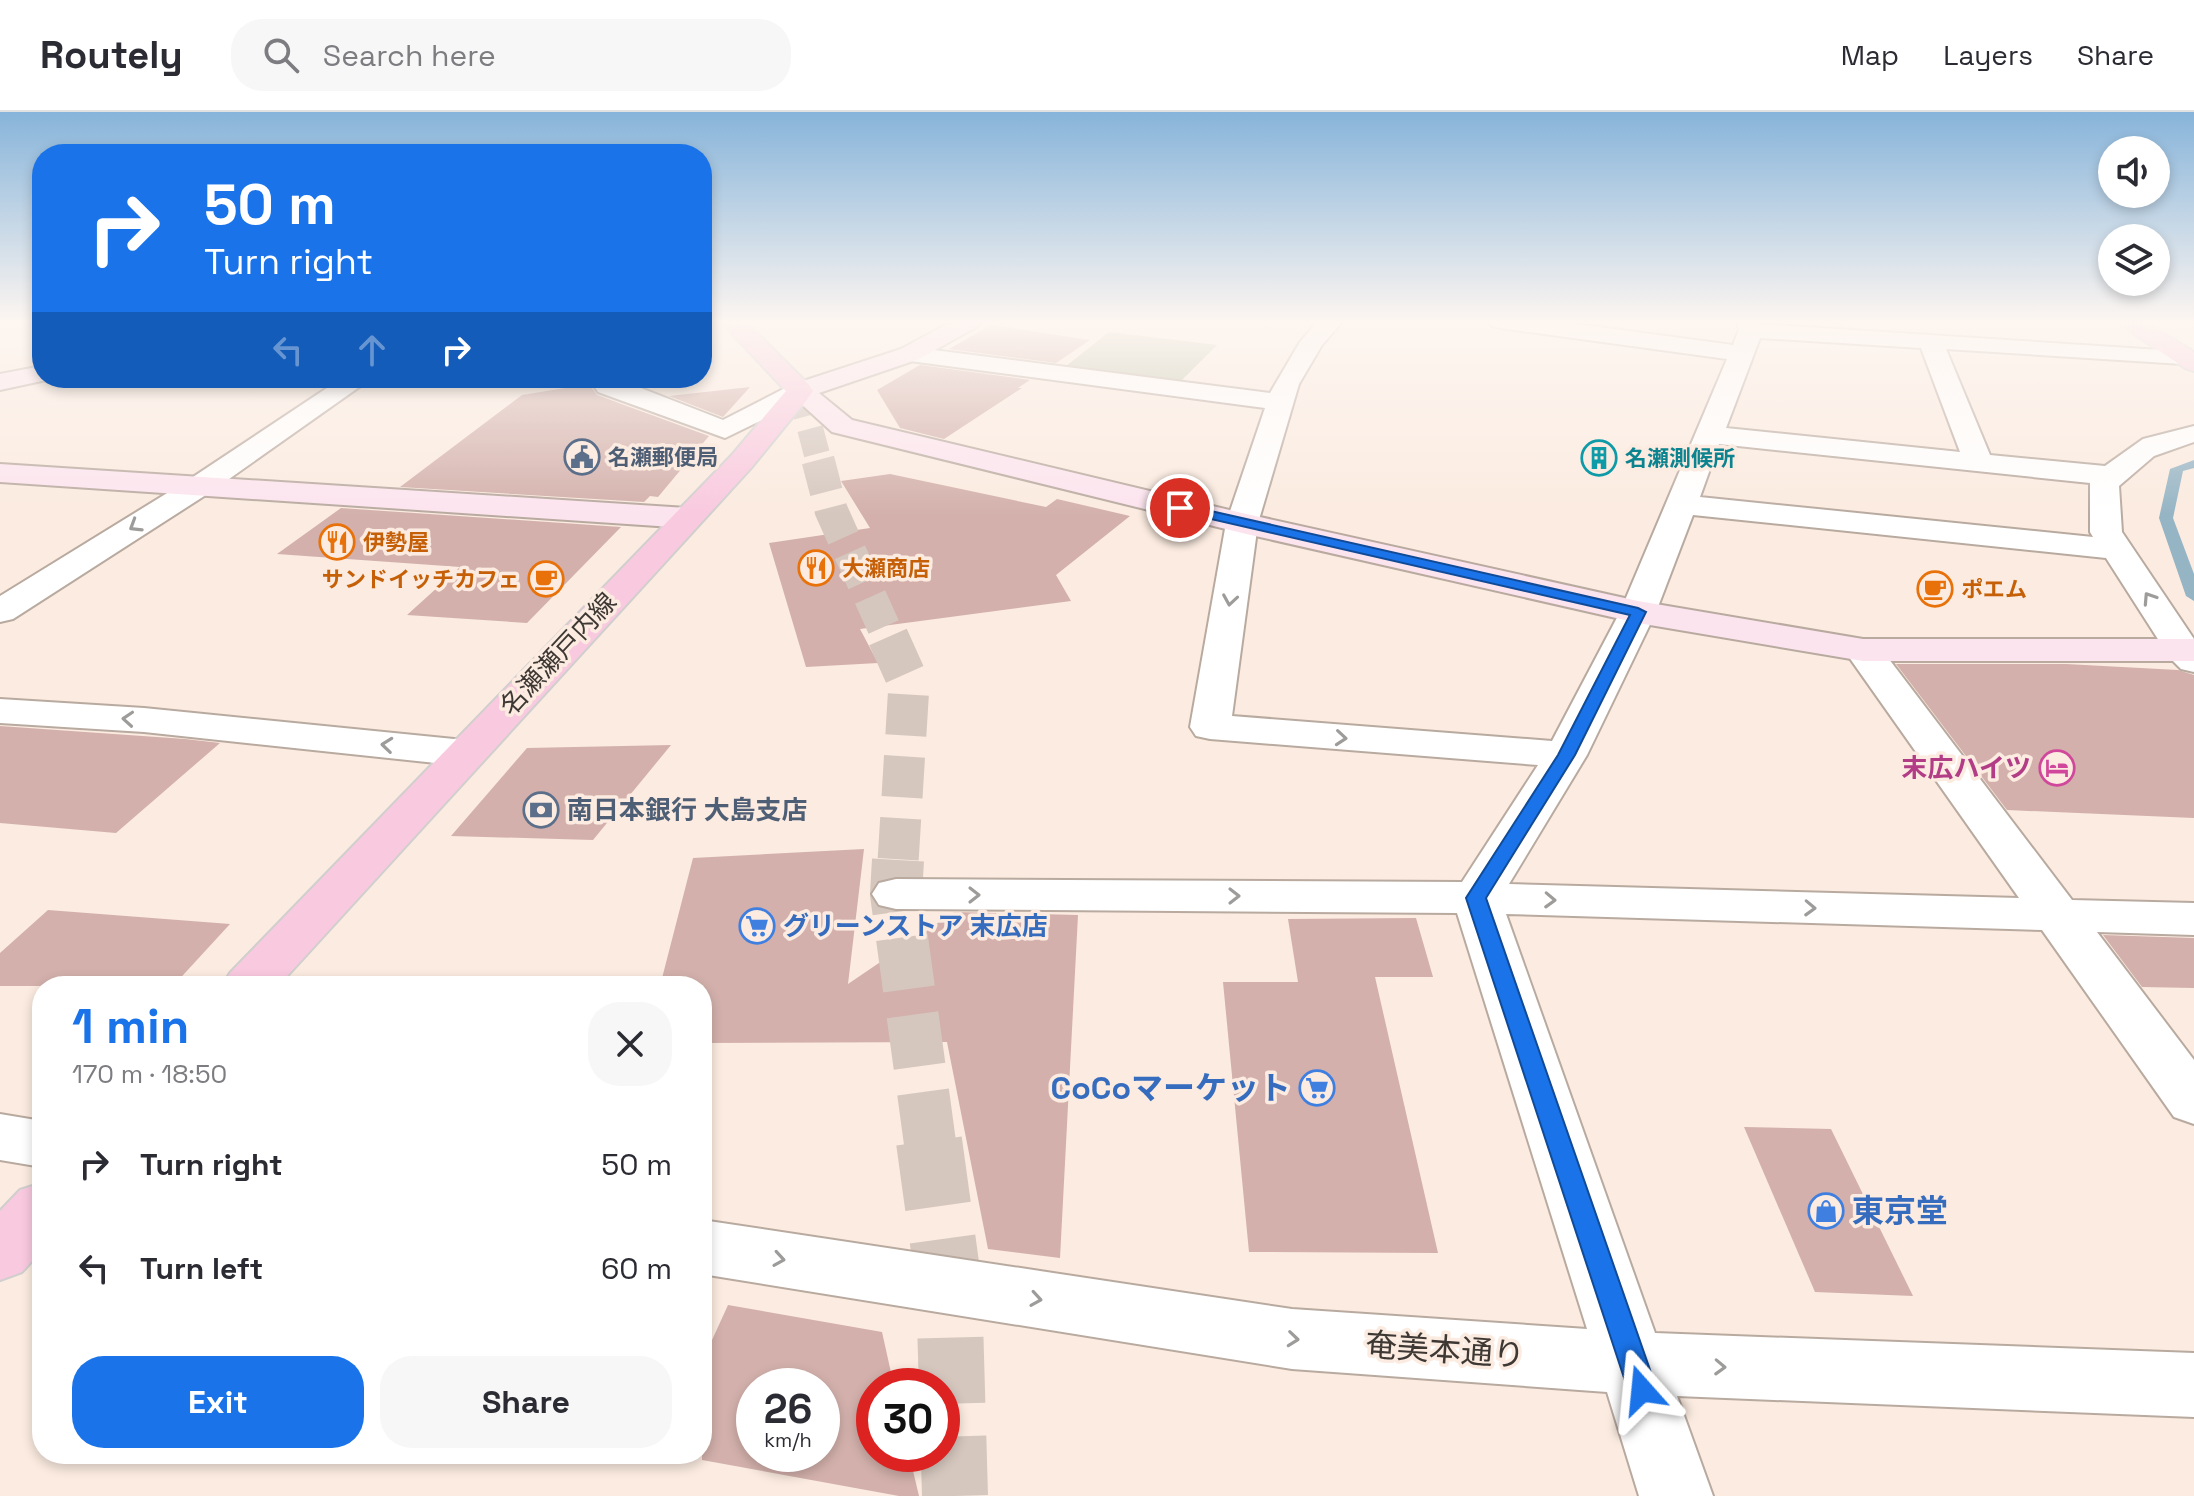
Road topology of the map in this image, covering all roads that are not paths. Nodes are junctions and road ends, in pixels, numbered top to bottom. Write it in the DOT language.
graph roads {
  1 [pos="795,386"];
  2 [pos="816,386"];
  3 [pos="1154,386"];
  4 [pos="1288,386"];
  5 [pos="1728,386"];
  6 [pos="1948,386"];
  7 [pos="344,388"];
  8 [pos="612,388"];
  9 [pos="800,391"];
  10 [pos="1281,402"];
  11 [pos="2194,434"];
  12 [pos="1710,435"];
  13 [pos="1979,463"];
  14 [pos="0,473"];
  15 [pos="2111,476"];
  16 [pos="201,485"];
  17 [pos="1681,504"];
  18 [pos="687,518"];
  19 [pos="1242,523"];
  20 [pos="2118,549"];
  21 [pos="0,611"];
  22 [pos="1638,612"];
  23 [pos="1863,650"];
  24 [pos="2190,654"];
  25 [pos="0,711"];
  26 [pos="464,753"];
  27 [pos="1566,755"];
  28 [pos="896,894"];
  29 [pos="1476,898"];
  30 [pos="2055,915"];
  31 [pos="2194,919"];
  32 [pos="257,976"];
  33 [pos="2194,1102"];
  34 [pos="0,1137"];
  35 [pos="32,1142"];
  36 [pos="32,1219"];
  37 [pos="712,1249"];
  38 [pos="0,1253"];
  39 [pos="1634,1363"];
  40 [pos="2194,1385"];
  41 [pos="1676,1496"];
  1 -- 9 [label="main road"];
  2 -- 9 [label="street"];
  3 -- 10 [label="street"];
  4 -- 10 [label="street"];
  5 -- 12 [label="street"];
  6 -- 13 [label="street"];
  7 -- 16 [label="street"];
  8 -- 9 [label="street"];
  9 -- 18 [label="main road, 名瀬瀬戸内線"];
  9 -- 19 [label="street"];
  10 -- 19 [label="street"];
  11 -- 15 [label="street"];
  12 -- 13 [label="street"];
  12 -- 17 [label="street"];
  13 -- 15 [label="street"];
  14 -- 16 [label="street"];
  15 -- 20 [label="street"];
  16 -- 18 [label="street"];
  16 -- 21 [label="street, one-way"];
  17 -- 20 [label="street"];
  17 -- 22 [label="street"];
  18 -- 26 [label="main road, 名瀬瀬戸内線"];
  19 -- 22 [label="street"];
  19 -- 27 [label="street, one-way"];
  24 -- 20 [label="street, one-way"];
  22 -- 23 [label="street"];
  22 -- 27 [label="street"];
  23 -- 24 [label="street"];
  23 -- 30 [label="street"];
  26 -- 25 [label="street, one-way"];
  26 -- 32 [label="main road, 名瀬瀬戸内線"];
  27 -- 29 [label="street"];
  28 -- 29 [label="street, one-way"];
  29 -- 30 [label="street, one-way"];
  29 -- 39 [label="street"];
  30 -- 31 [label="street"];
  30 -- 33 [label="street"];
  34 -- 35 [label="street"];
  36 -- 38 [label="main road"];
  37 -- 39 [label="street, 奄美本通り, one-way"];
  39 -- 40 [label="street, 奄美本通り, one-way"];
  39 -- 41 [label="street"];
}
